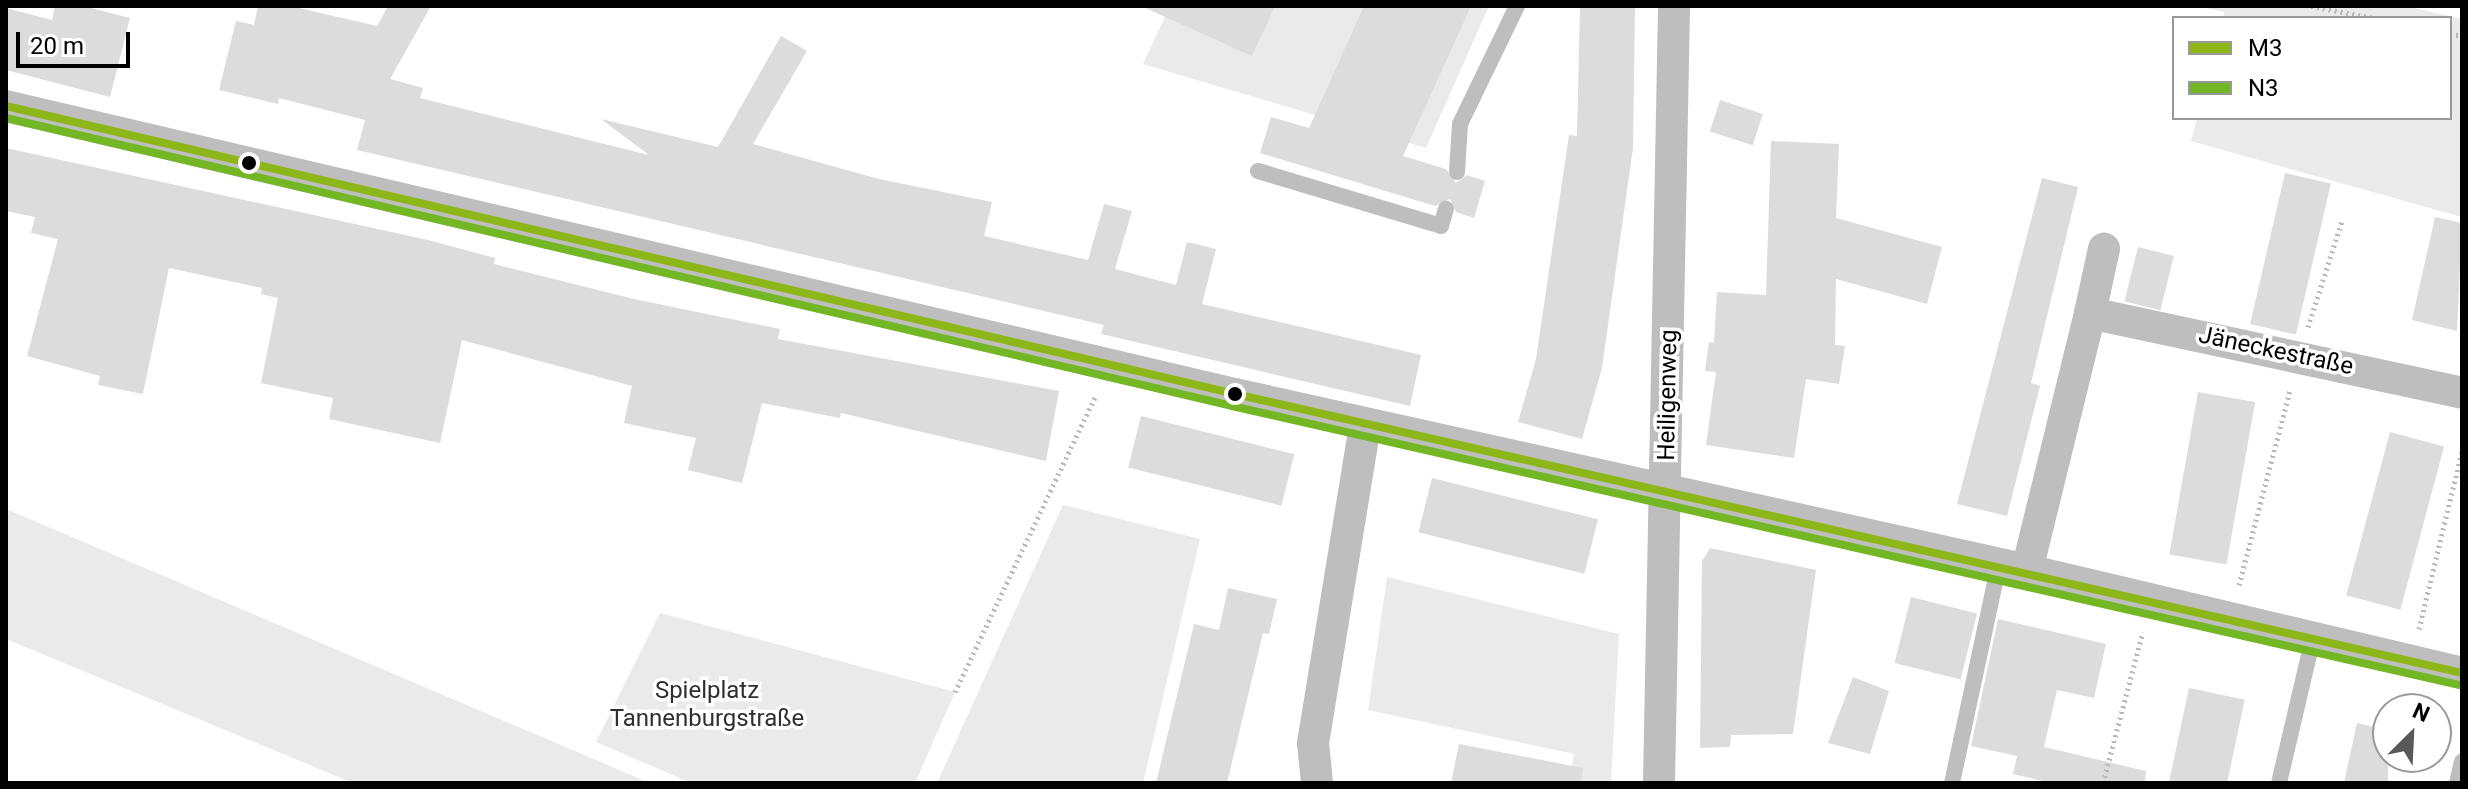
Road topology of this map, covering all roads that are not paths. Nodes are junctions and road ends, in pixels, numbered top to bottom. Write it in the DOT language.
graph roads {
  1 [pos="1517,6"];
  2 [pos="1674,6"];
  3 [pos="6,106"];
  4 [pos="1258,171"];
  5 [pos="1457,172"];
  6 [pos="1446,209"];
  7 [pos="2104,249"];
  8 [pos="2090,313"];
  9 [pos="2462,393"];
  10 [pos="1365,424"];
  11 [pos="1667,489"];
  12 [pos="2013,567"];
  13 [pos="2313,638"];
  14 [pos="2462,673"];
  15 [pos="2462,762"];
  16 [pos="1317,783"];
  17 [pos="1659,783"];
  18 [pos="1952,783"];
  19 [pos="2279,783"];
  20 [pos="2457,783"];
  1 -- 5 [label="lane"];
  2 -- 11 [label="street, Heiligenweg"];
  3 -- 10 [label="street"];
  4 -- 6 [label="lane"];
  7 -- 8 [label="street"];
  8 -- 9 [label="street, Jäneckestraße"];
  8 -- 12 [label="street"];
  10 -- 11 [label="street"];
  10 -- 16 [label="street"];
  11 -- 12 [label="street"];
  11 -- 17 [label="street, Heiligenweg"];
  12 -- 13 [label="street"];
  12 -- 18 [label="lane"];
  13 -- 14 [label="street"];
  13 -- 19 [label="lane"];
  15 -- 20 [label="lane"];
}
